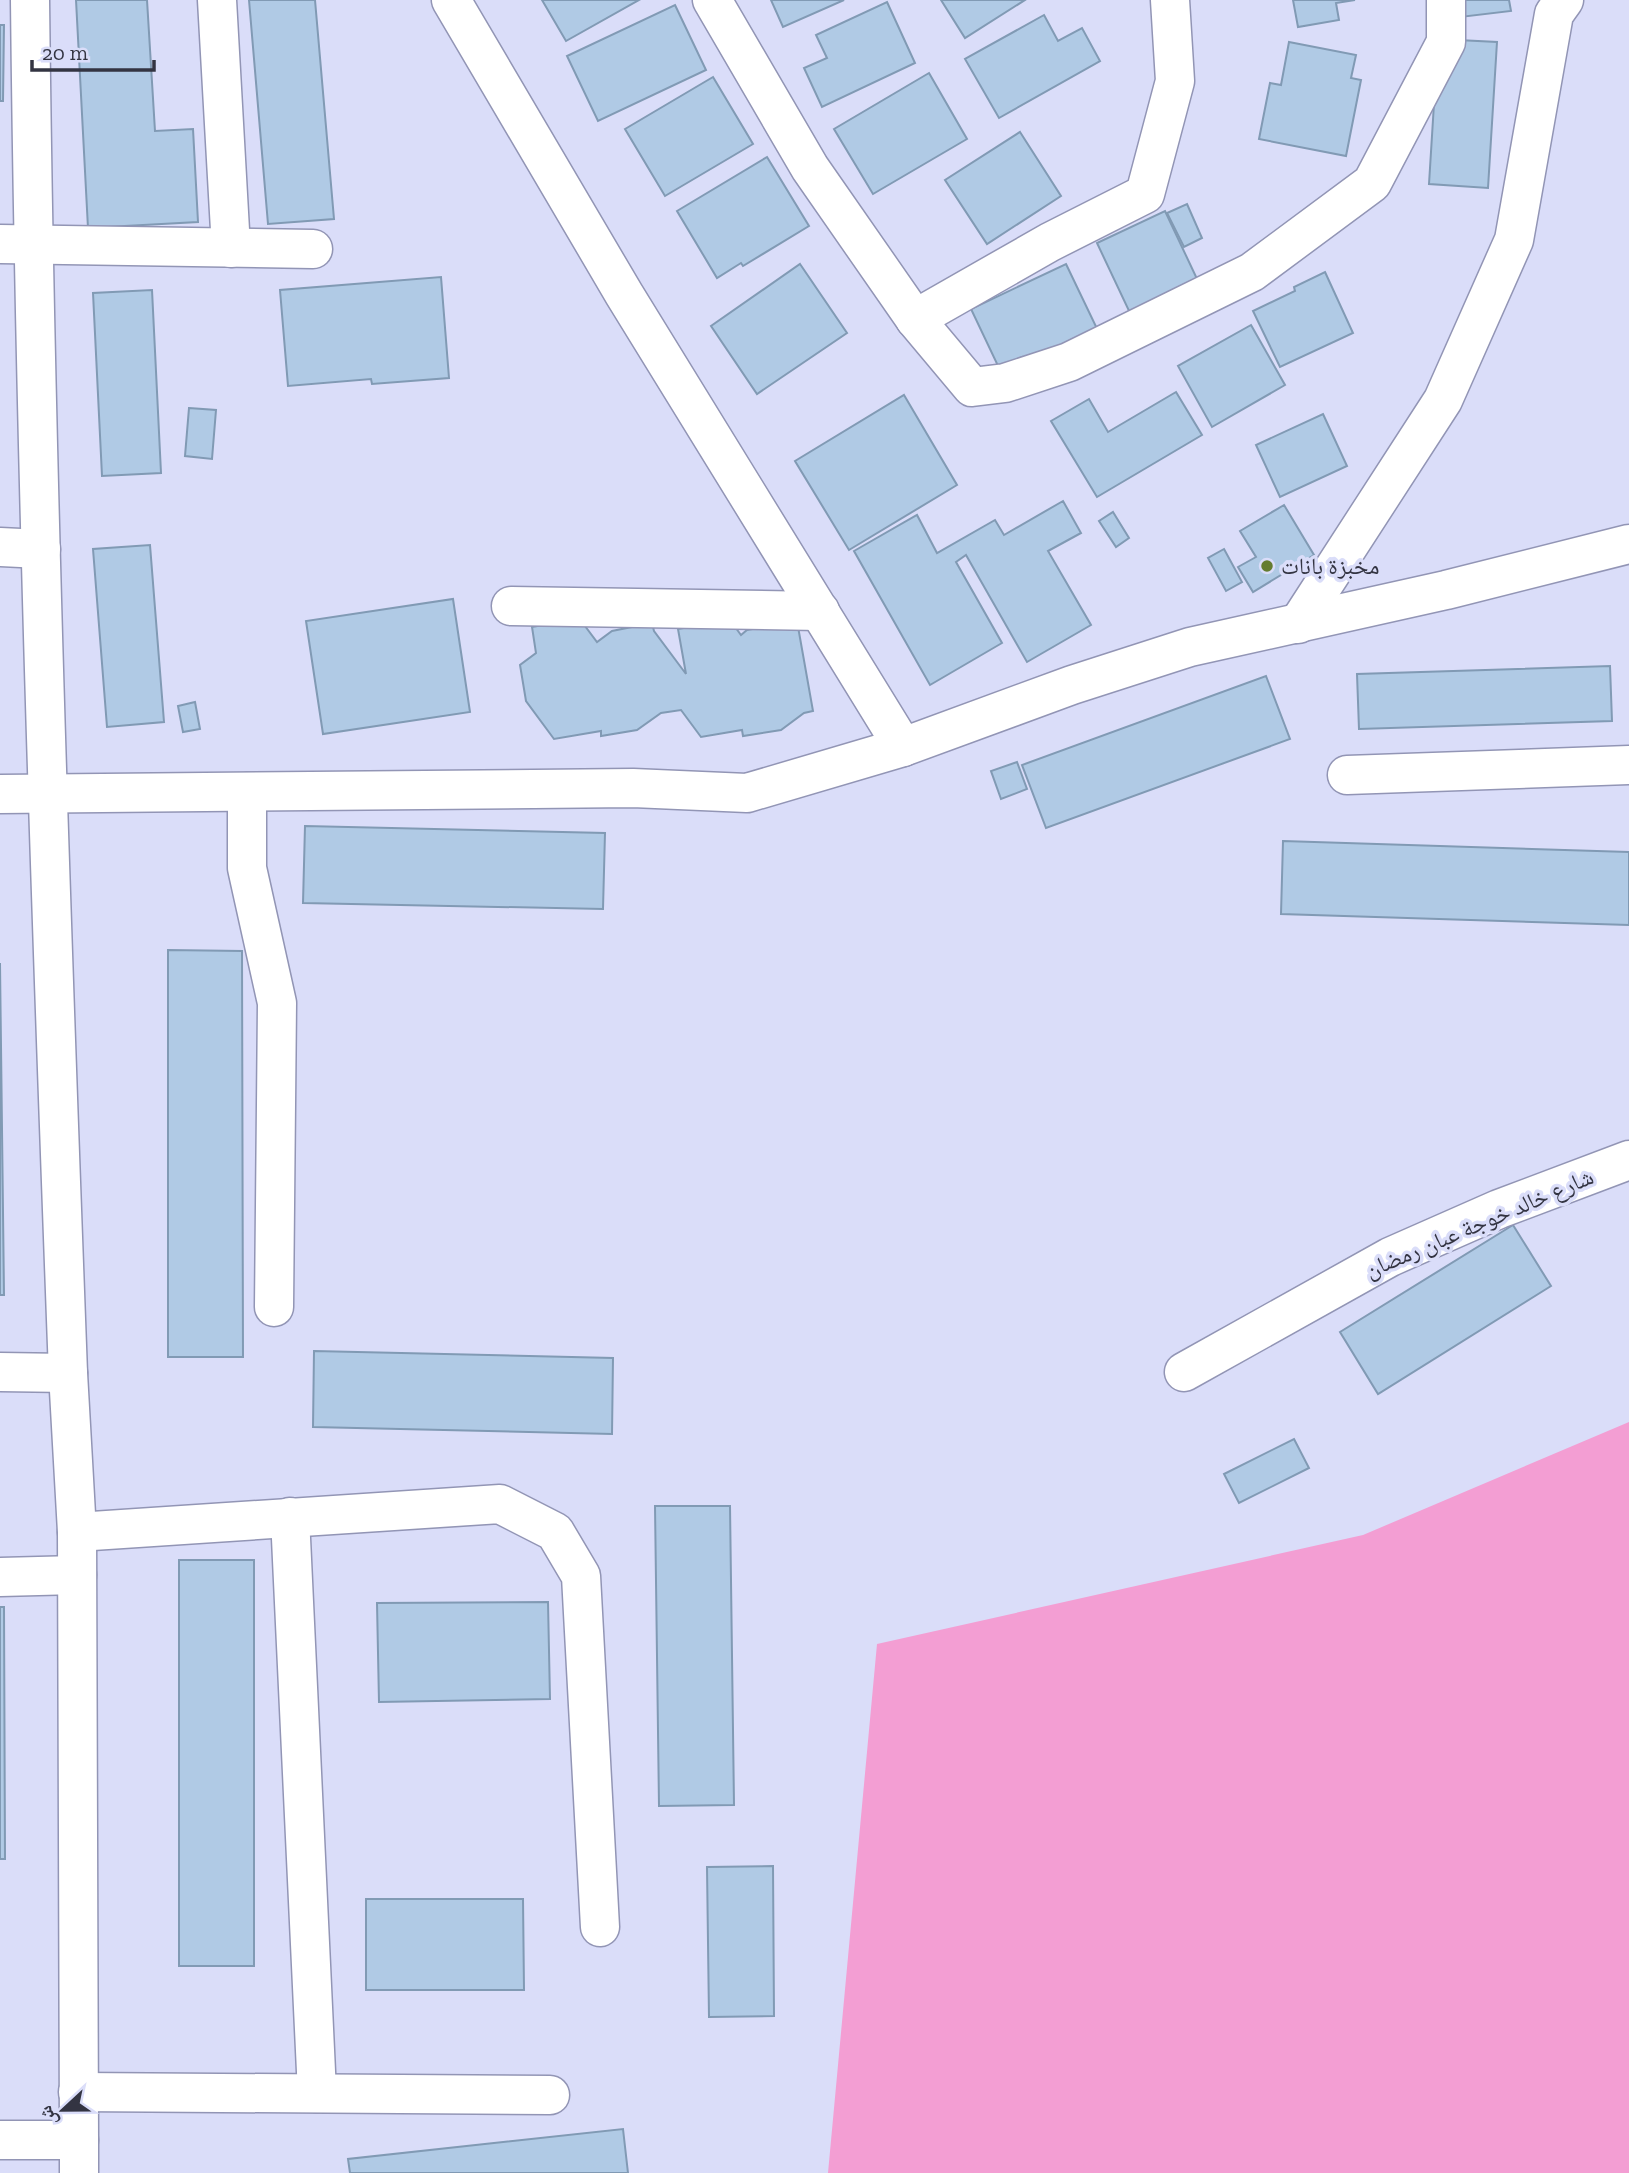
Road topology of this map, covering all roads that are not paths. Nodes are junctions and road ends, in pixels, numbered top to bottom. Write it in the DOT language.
graph roads {
  1 [pos="30,0"];
  2 [pos="217,0"];
  3 [pos="450,0"];
  4 [pos="712,0"];
  5 [pos="1170,0"];
  6 [pos="1446,0"];
  7 [pos="1556,5"];
  8 [pos="16,245"];
  9 [pos="231,248"];
  10 [pos="313,249"];
  11 [pos="915,319"];
  12 [pos="1629,544"];
  13 [pos="0,547"];
  14 [pos="41,549"];
  15 [pos="511,606"];
  16 [pos="820,611"];
  17 [pos="1298,624"];
  18 [pos="903,747"];
  19 [pos="1629,765"];
  20 [pos="1347,775"];
  21 [pos="247,792"];
  22 [pos="0,794"];
  23 [pos="47,794"];
  24 [pos="1629,1160"];
  25 [pos="274,1307"];
  26 [pos="0,1372"];
  27 [pos="1184,1372"];
  28 [pos="68,1373"];
  29 [pos="290,1517"];
  30 [pos="77,1532"];
  31 [pos="77,1576"];
  32 [pos="0,1577"];
  33 [pos="600,1927"];
  34 [pos="78,2092"];
  35 [pos="317,2093"];
  36 [pos="550,2095"];
  37 [pos="0,2140"];
  38 [pos="79,2156"];
  1 -- 8 [label="street"];
  2 -- 9 [label="street"];
  3 -- 16 [label="street"];
  4 -- 11 [label="street"];
  5 -- 11 [label="street"];
  6 -- 11 [label="street"];
  7 -- 17 [label="street"];
  8 -- 9 [label="street"];
  8 -- 14 [label="street"];
  9 -- 10 [label="street"];
  12 -- 17 [label="street"];
  13 -- 14 [label="street"];
  14 -- 23 [label="street"];
  15 -- 16 [label="street"];
  16 -- 18 [label="street"];
  17 -- 18 [label="street"];
  18 -- 21 [label="street"];
  19 -- 20 [label="street"];
  21 -- 23 [label="street"];
  21 -- 25 [label="street"];
  22 -- 23 [label="street"];
  23 -- 28 [label="street"];
  24 -- 27 [label="street, شارع خالد خوجة عبان رمضان"];
  26 -- 28 [label="street"];
  28 -- 30 [label="street"];
  29 -- 30 [label="street"];
  29 -- 33 [label="street"];
  29 -- 35 [label="street"];
  30 -- 31 [label="street"];
  31 -- 32 [label="street"];
  31 -- 34 [label="street"];
  34 -- 35 [label="street"];
  34 -- 38 [label="street"];
  35 -- 36 [label="street"];
  37 -- 38 [label="street"];
}
